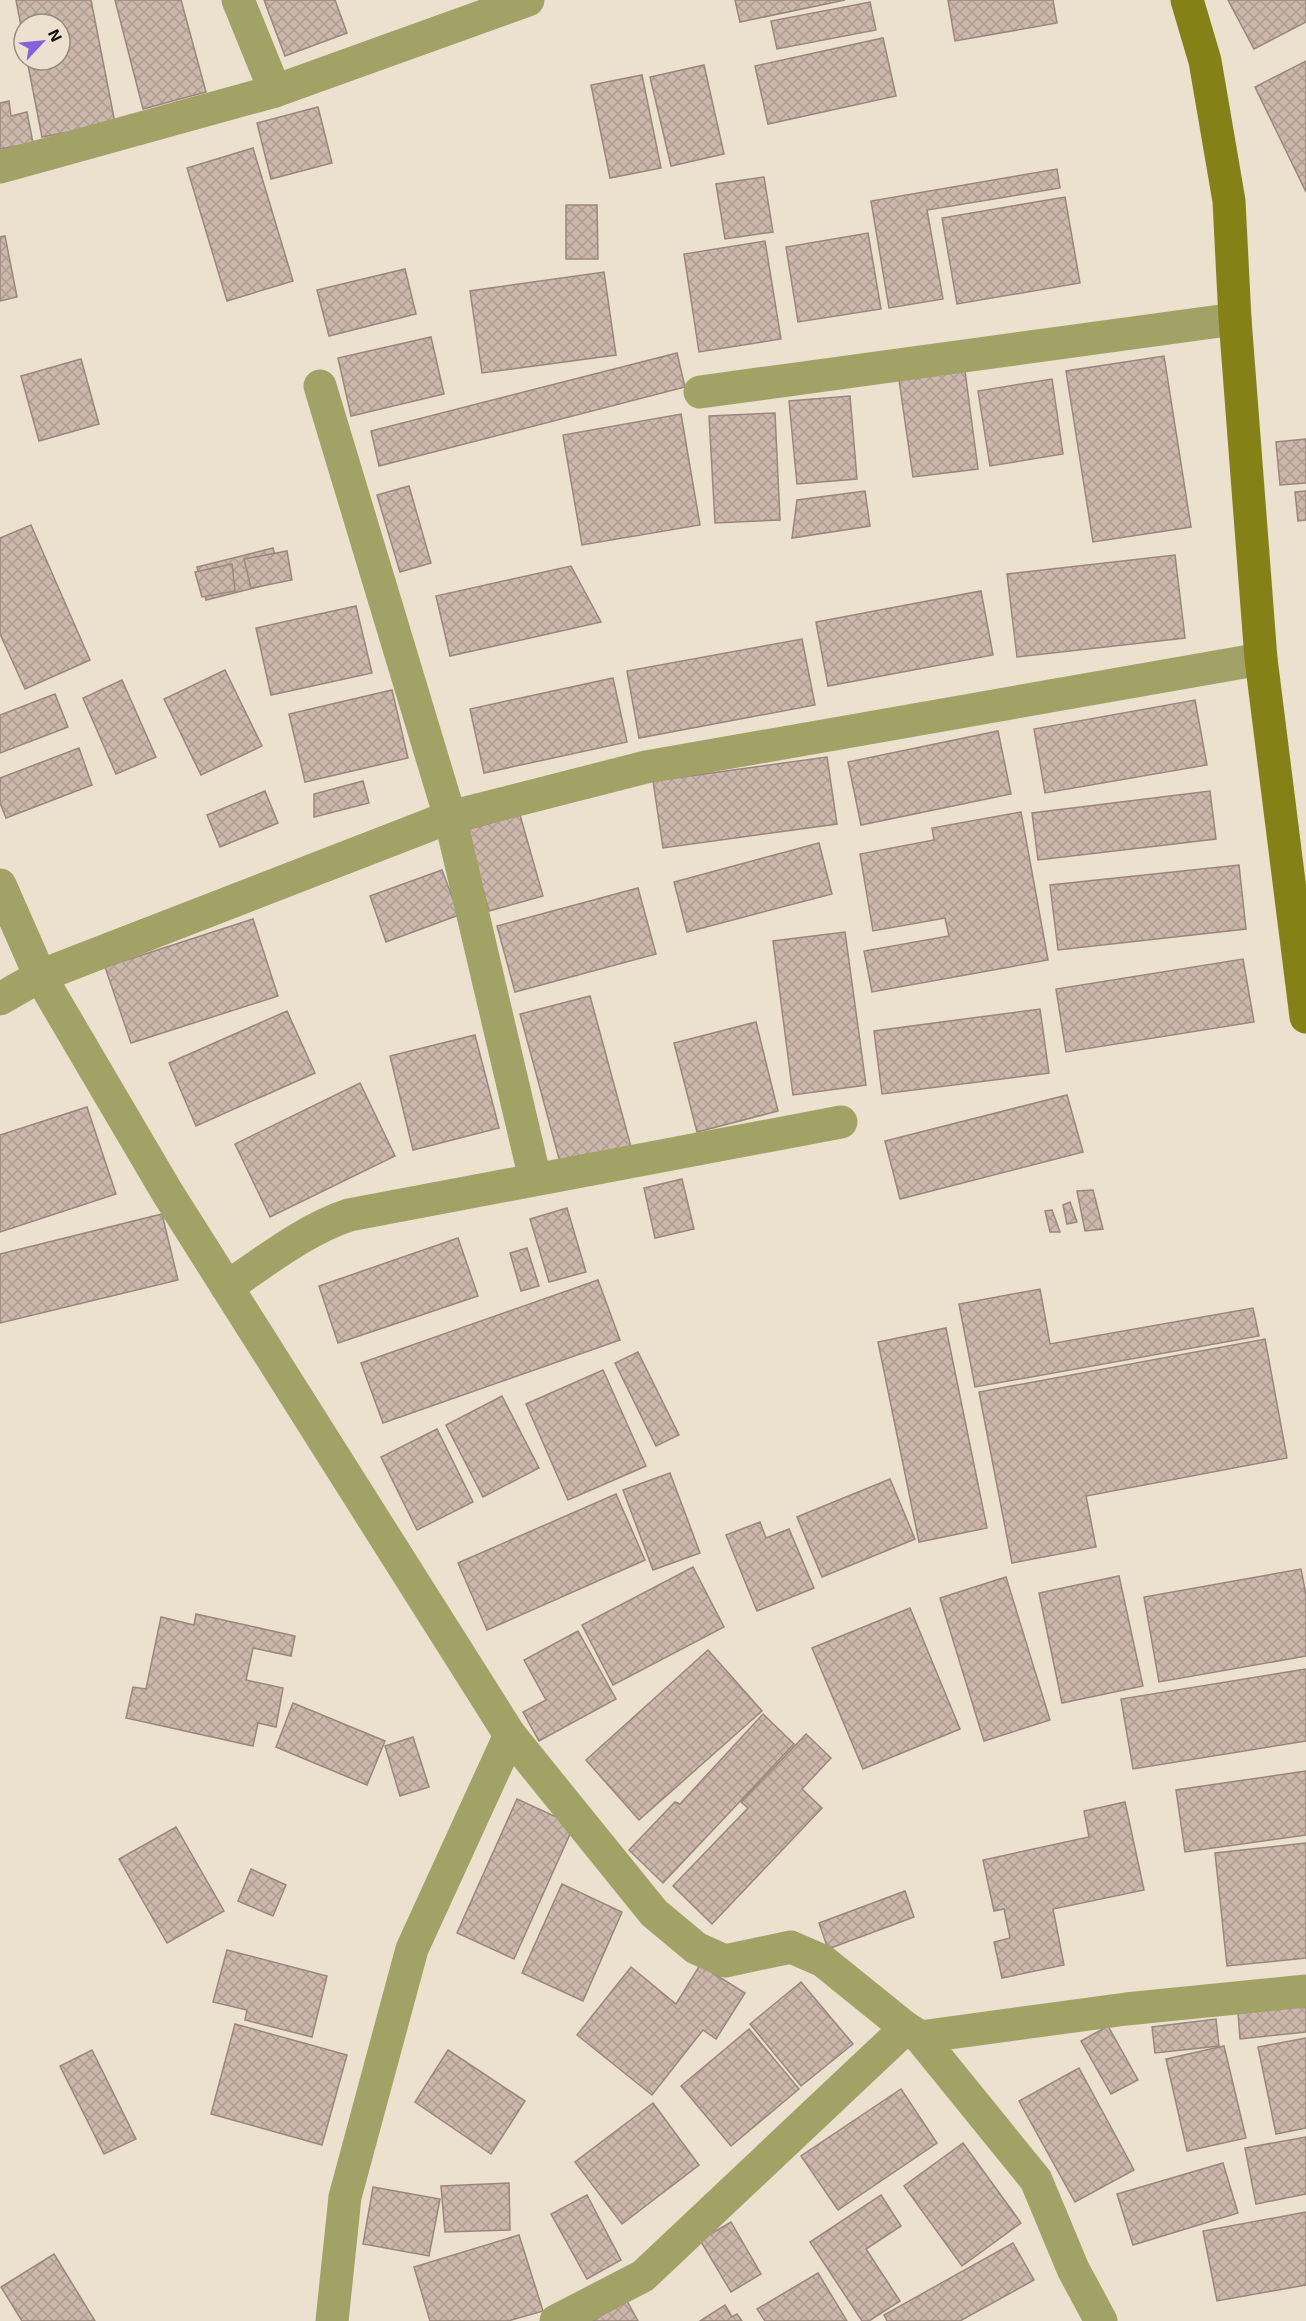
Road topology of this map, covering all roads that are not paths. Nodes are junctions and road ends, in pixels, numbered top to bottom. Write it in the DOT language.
graph roads {
  1 [pos="238,0"];
  2 [pos="528,0"];
  3 [pos="1186,0"];
  4 [pos="275,92"];
  5 [pos="0,167"];
  6 [pos="1235,319"];
  7 [pos="320,386"];
  8 [pos="700,392"];
  9 [pos="1261,659"];
  10 [pos="450,817"];
  11 [pos="0,885"];
  12 [pos="40,976"];
  13 [pos="0,999"];
  14 [pos="1306,1017"];
  15 [pos="841,1122"];
  16 [pos="535,1179"];
  17 [pos="228,1287"];
  18 [pos="510,1735"];
  19 [pos="1306,1991"];
  20 [pos="913,2032"];
  21 [pos="332,2321"];
  22 [pos="556,2321"];
  23 [pos="1101,2321"];
  1 -- 4 [label="street"];
  2 -- 4 [label="street"];
  3 -- 6 [label="street"];
  4 -- 5 [label="street"];
  6 -- 8 [label="street"];
  6 -- 9 [label="street"];
  7 -- 10 [label="street"];
  9 -- 10 [label="street"];
  9 -- 14 [label="street"];
  10 -- 12 [label="street"];
  10 -- 16 [label="street"];
  11 -- 12 [label="street"];
  12 -- 13 [label="street"];
  12 -- 17 [label="street"];
  15 -- 16 [label="street"];
  16 -- 17 [label="street"];
  17 -- 18 [label="street"];
  18 -- 20 [label="street"];
  18 -- 21 [label="street"];
  19 -- 20 [label="street"];
  20 -- 22 [label="street"];
  20 -- 23 [label="street"];
}
